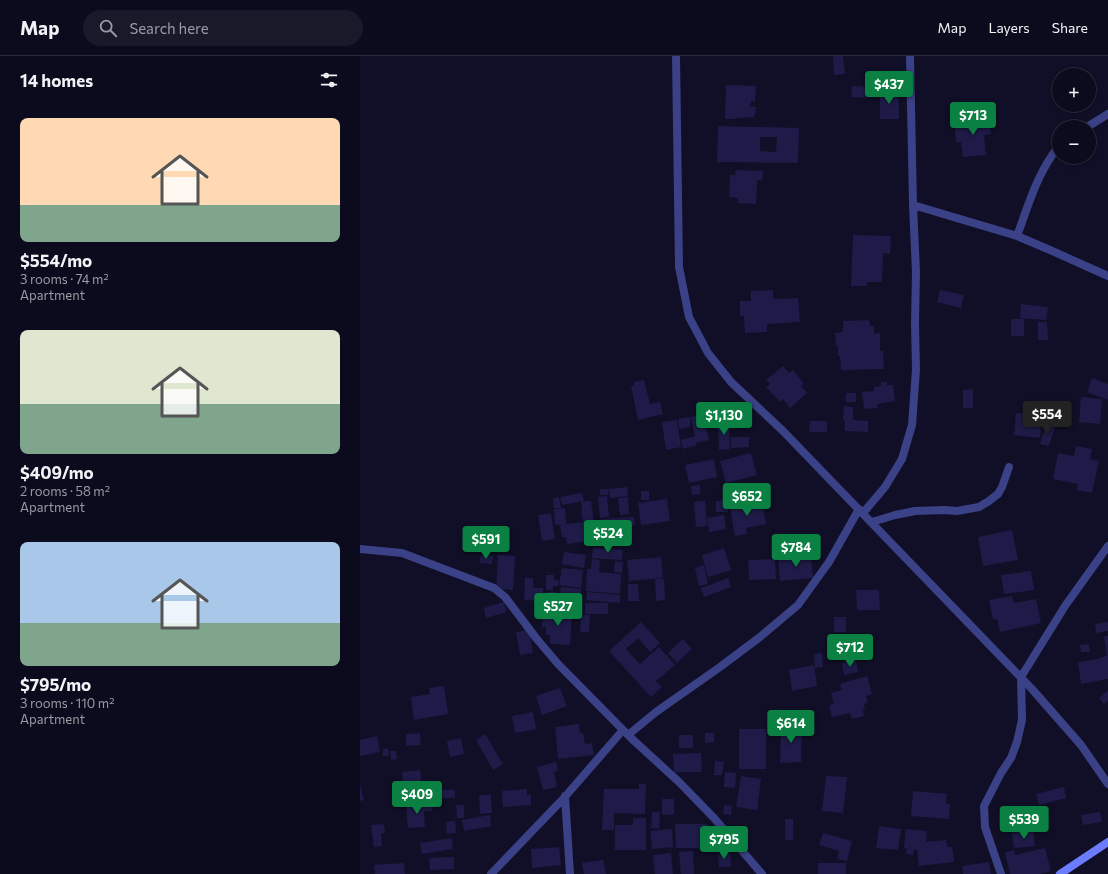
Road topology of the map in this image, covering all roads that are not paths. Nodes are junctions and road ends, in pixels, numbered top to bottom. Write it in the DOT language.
graph roads {
  1 [pos="676,56"];
  2 [pos="910,56"];
  3 [pos="1108,114"];
  4 [pos="1096,121"];
  5 [pos="1052,154"];
  6 [pos="912,205"];
  7 [pos="1017,236"];
  8 [pos="1108,276"];
  9 [pos="1009,466"];
  10 [pos="861,511"];
  11 [pos="872,522"];
  12 [pos="1108,546"];
  13 [pos="360,549"];
  14 [pos="1021,677"];
  15 [pos="626,732"];
  16 [pos="1108,784"];
  17 [pos="566,796"];
  18 [pos="1108,842"];
  19 [pos="491,874"];
  20 [pos="570,874"];
  21 [pos="762,874"];
  22 [pos="1001,874"];
  23 [pos="1060,874"];
  1 -- 10 [label="street"];
  2 -- 6 [label="street"];
  3 -- 4 [label="street"];
  5 -- 7 [label="street"];
  6 -- 7 [label="street"];
  6 -- 10 [label="street"];
  7 -- 8 [label="street"];
  9 -- 11 [label="street"];
  10 -- 11 [label="street"];
  10 -- 15 [label="street"];
  11 -- 14 [label="street"];
  12 -- 14 [label="street"];
  13 -- 15 [label="street"];
  14 -- 16 [label="street"];
  14 -- 22 [label="street"];
  15 -- 17 [label="street"];
  15 -- 21 [label="street"];
  17 -- 19 [label="street"];
  17 -- 20 [label="street"];
  18 -- 23 [label="street"];
}
